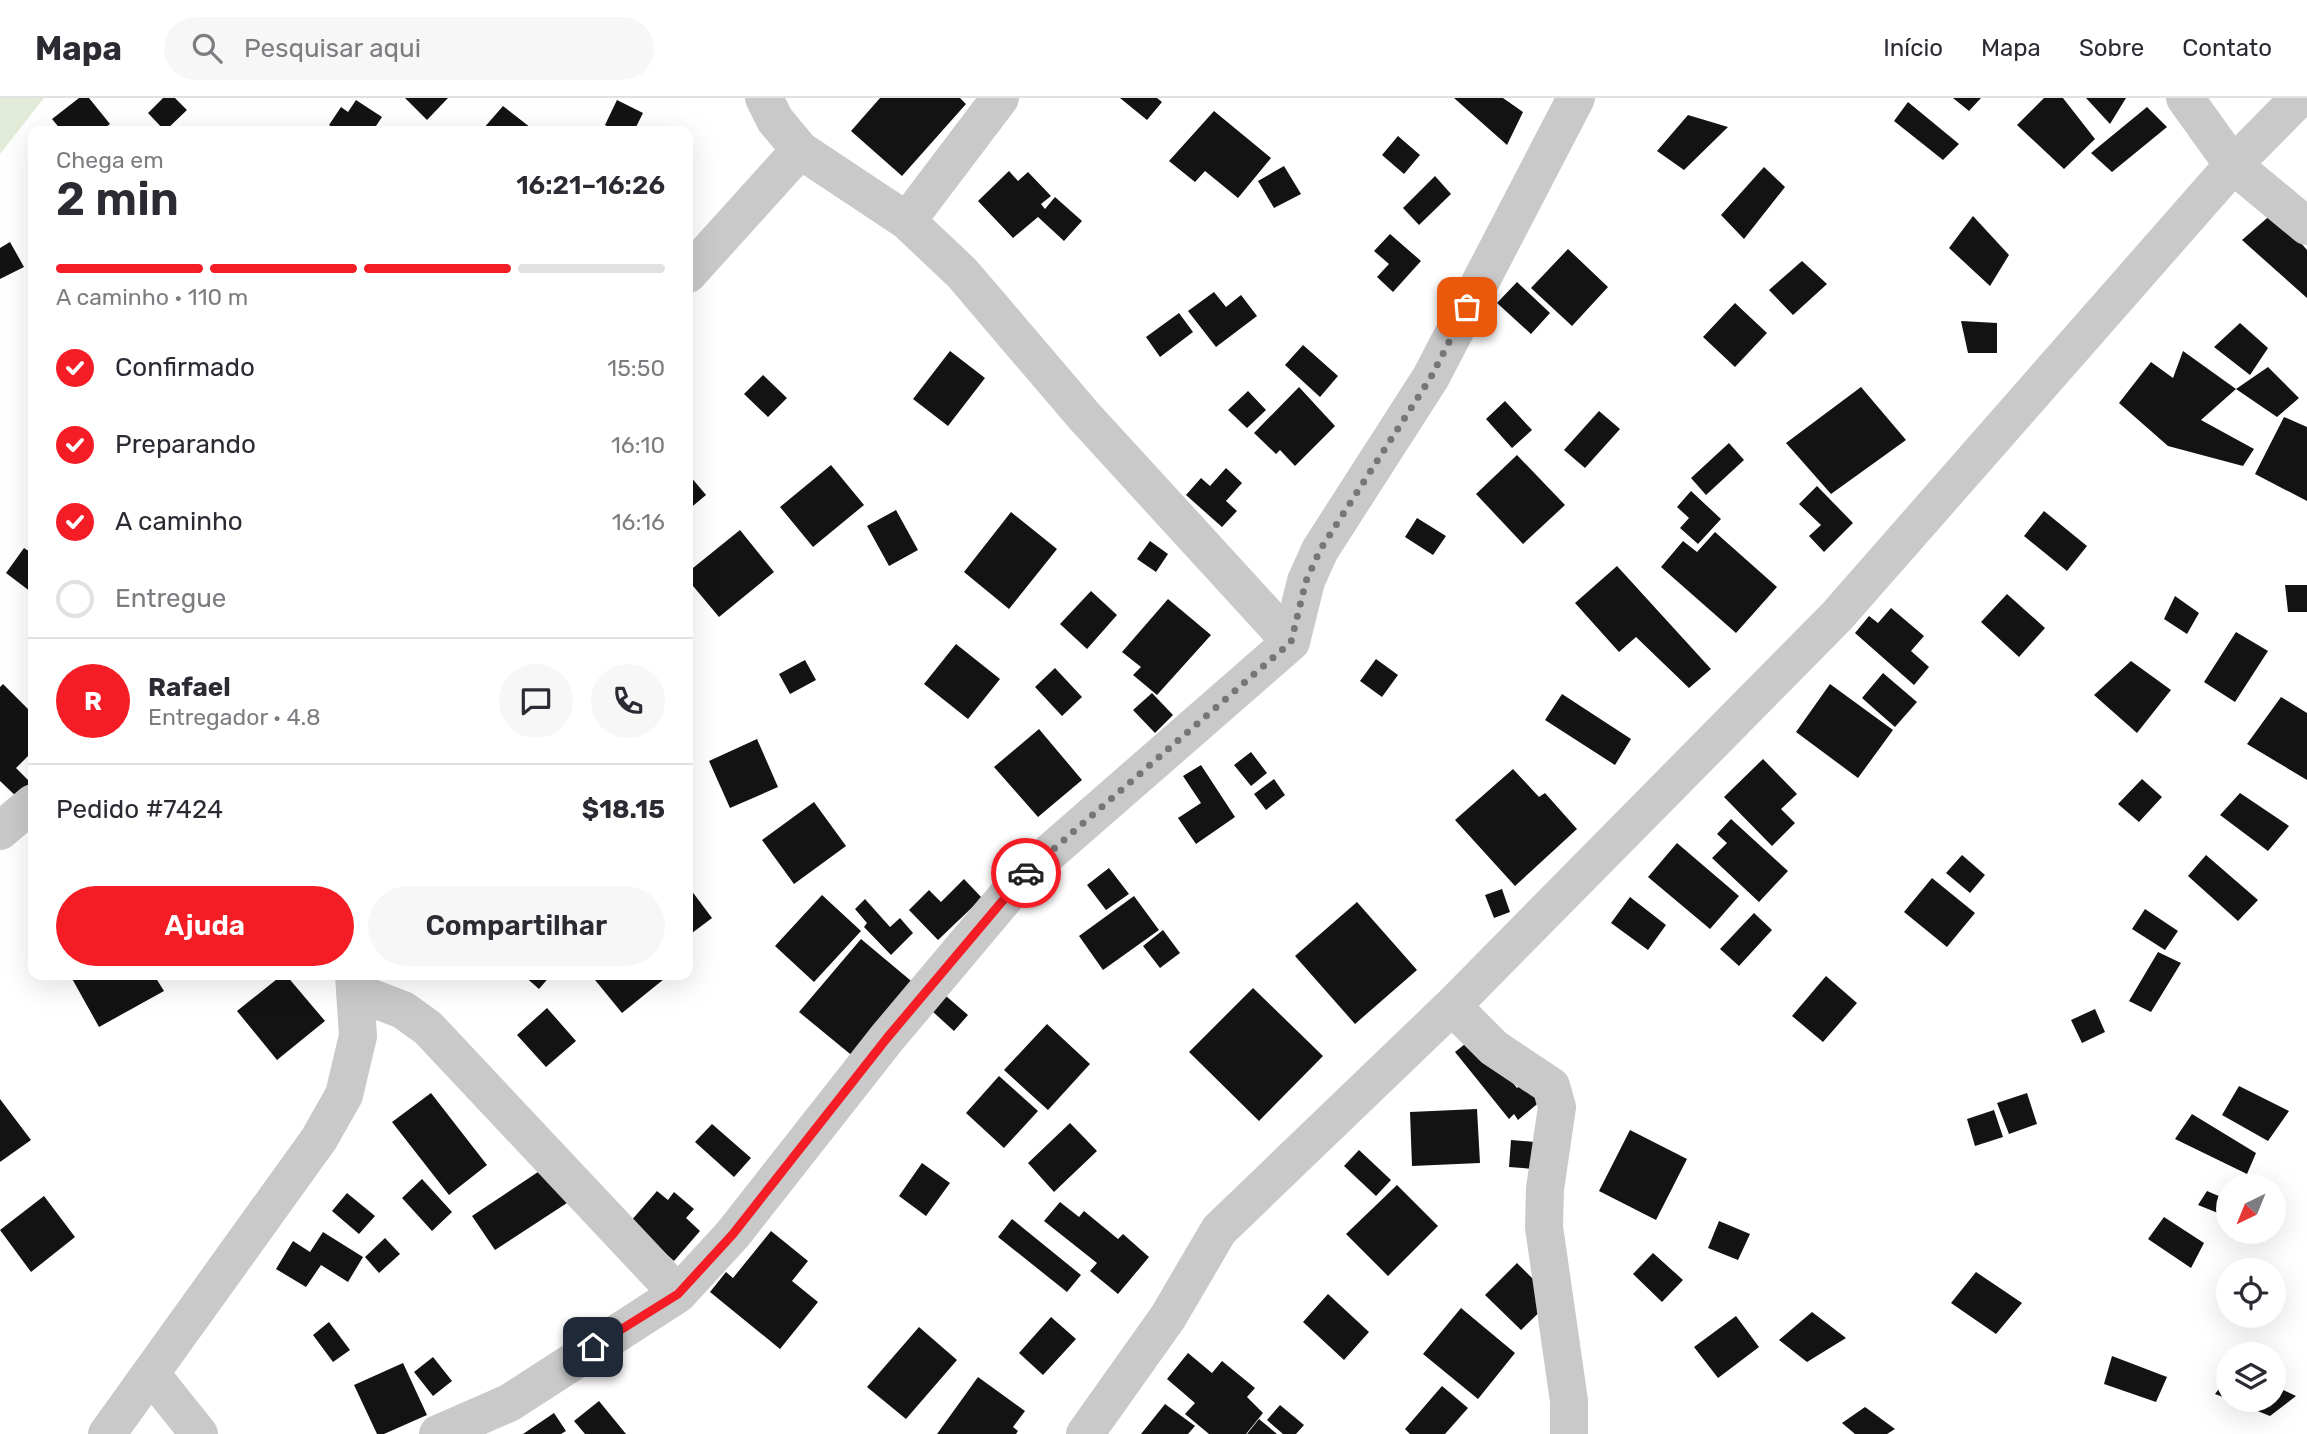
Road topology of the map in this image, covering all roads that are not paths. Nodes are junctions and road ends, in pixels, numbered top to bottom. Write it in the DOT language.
graph roads {
  1 [pos="764,98"];
  2 [pos="1000,98"];
  3 [pos="1576,98"];
  4 [pos="2185,98"];
  5 [pos="2299,98"];
  6 [pos="800,150"];
  7 [pos="2233,165"];
  8 [pos="907,221"];
  9 [pos="2307,226"];
  10 [pos="693,268"];
  11 [pos="1291,642"];
  12 [pos="28,807"];
  13 [pos="0,831"];
  14 [pos="355,983"];
  15 [pos="1452,1006"];
  16 [pos="678,1294"];
  17 [pos="151,1374"];
  18 [pos="107,1434"];
  19 [pos="199,1434"];
  20 [pos="438,1434"];
  21 [pos="1085,1434"];
  22 [pos="1569,1434"];
  1 -- 6 [label="street"];
  2 -- 8 [label="street"];
  3 -- 11 [label="street"];
  4 -- 7 [label="street"];
  5 -- 7 [label="street"];
  6 -- 8 [label="street"];
  6 -- 10 [label="street"];
  7 -- 9 [label="street"];
  7 -- 15 [label="street"];
  8 -- 11 [label="street"];
  11 -- 16 [label="street"];
  12 -- 13 [label="street"];
  14 -- 16 [label="street"];
  14 -- 17 [label="street"];
  15 -- 21 [label="street"];
  15 -- 22 [label="street"];
  16 -- 20 [label="street"];
  17 -- 18 [label="street"];
  17 -- 19 [label="street"];
}
